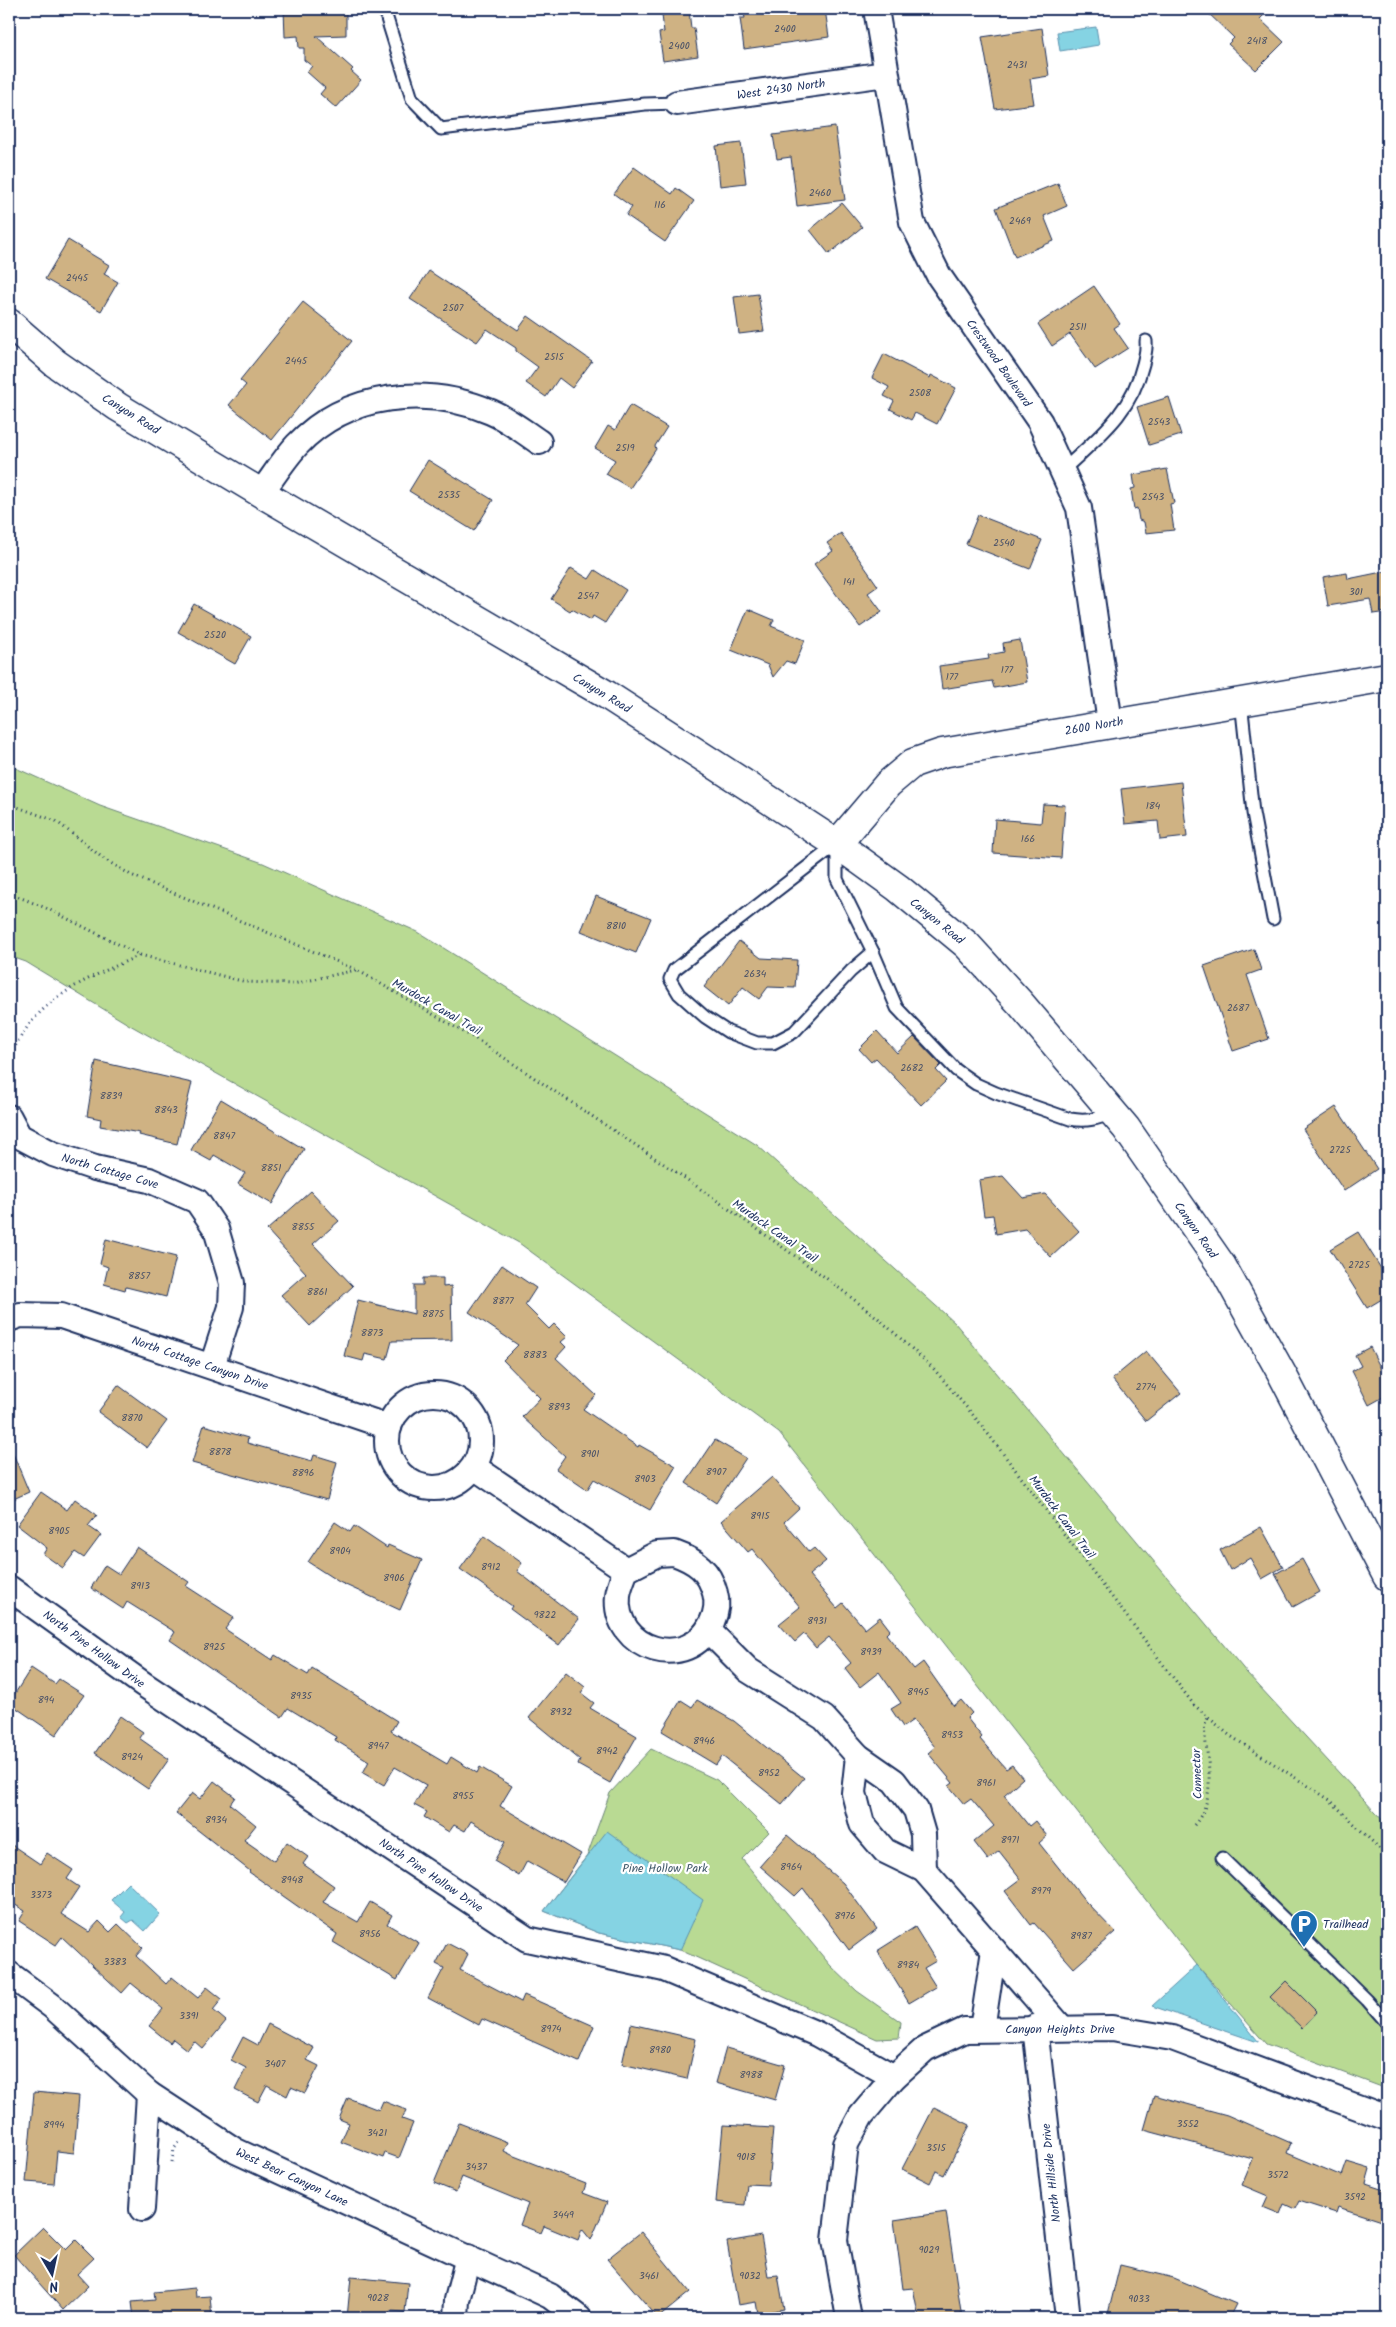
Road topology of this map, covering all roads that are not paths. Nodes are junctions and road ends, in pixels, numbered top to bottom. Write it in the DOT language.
graph roads {
  1 [pos="384,9"];
  2 [pos="876,9"];
  3 [pos="886,74"];
  4 [pos="677,103"];
  5 [pos="11,328"];
  6 [pos="1146,341"];
  7 [pos="539,442"];
  8 [pos="1062,470"];
  9 [pos="261,493"];
  10 [pos="1387,677"];
  11 [pos="1242,701"];
  12 [pos="1110,723"];
  13 [pos="837,844"];
  14 [pos="1273,919"];
  15 [pos="873,952"];
  16 [pos="1114,1113"];
  17 [pos="9,1117"];
  18 [pos="9,1319"];
  19 [pos="212,1366"];
  20 [pos="389,1427"];
  21 [pos="474,1467"];
  22 [pos="626,1570"];
  23 [pos="1387,1576"];
  24 [pos="9,1588"];
  25 [pos="708,1630"];
  26 [pos="858,1756"];
  27 [pos="1222,1858"];
  28 [pos="924,1870"];
  29 [pos="994,1950"];
  30 [pos="9,1974"];
  31 [pos="1387,2023"];
  32 [pos="1035,2027"];
  33 [pos="1061,2027"];
  34 [pos="982,2029"];
  35 [pos="894,2077"];
  36 [pos="150,2094"];
  37 [pos="1387,2118"];
  38 [pos="142,2209"];
  39 [pos="468,2257"];
  40 [pos="456,2318"];
  41 [pos="579,2318"];
  42 [pos="849,2318"];
  43 [pos="1068,2318"];
  1 -- 4 [label="lane"];
  2 -- 3 [label="street, Crestwood Boulevard"];
  3 -- 4 [label="street, West 2430 North"];
  3 -- 8 [label="street, Crestwood Boulevard"];
  5 -- 9 [label="main road, Canyon Road"];
  6 -- 8 [label="lane"];
  7 -- 9 [label="street"];
  8 -- 12 [label="street, Crestwood Boulevard"];
  9 -- 13 [label="main road, Canyon Road"];
  10 -- 11 [label="main road, 2600 North"];
  11 -- 12 [label="main road, 2600 North"];
  11 -- 14 [label="lane"];
  12 -- 13 [label="main road, 2600 North"];
  13 -- 15 [label="lane"];
  13 -- 15 [label="lane"];
  13 -- 16 [label="main road, Canyon Road"];
  15 -- 16 [label="lane"];
  16 -- 23 [label="main road, Canyon Road"];
  17 -- 19 [label="street, North Cottage Cove"];
  18 -- 19 [label="street, North Cottage Canyon Drive"];
  19 -- 20 [label="street, North Cottage Canyon Drive"];
  20 -- 21 [label="street"];
  20 -- 21 [label="street"];
  21 -- 22 [label="street"];
  22 -- 25 [label="street"];
  22 -- 25 [label="street"];
  24 -- 35 [label="street, North Pine Hollow Drive"];
  25 -- 26 [label="street"];
  26 -- 28 [label="street"];
  26 -- 28 [label="street"];
  27 -- 31 [label="lane"];
  28 -- 29 [label="street"];
  29 -- 33 [label="street"];
  29 -- 34 [label="street"];
  30 -- 36 [label="street, West Bear Canyon Lane"];
  32 -- 33 [label="street, Canyon Heights Drive"];
  32 -- 34 [label="street, Canyon Heights Drive"];
  32 -- 43 [label="street, North Hillside Drive"];
  33 -- 37 [label="street, Canyon Heights Drive"];
  34 -- 35 [label="street, Canyon Heights Drive"];
  35 -- 42 [label="street, Canyon Heights Drive"];
  36 -- 38 [label="street"];
  36 -- 39 [label="street, West Bear Canyon Lane"];
  39 -- 40 [label="street"];
  39 -- 41 [label="street, West Bear Canyon Lane"];
}
